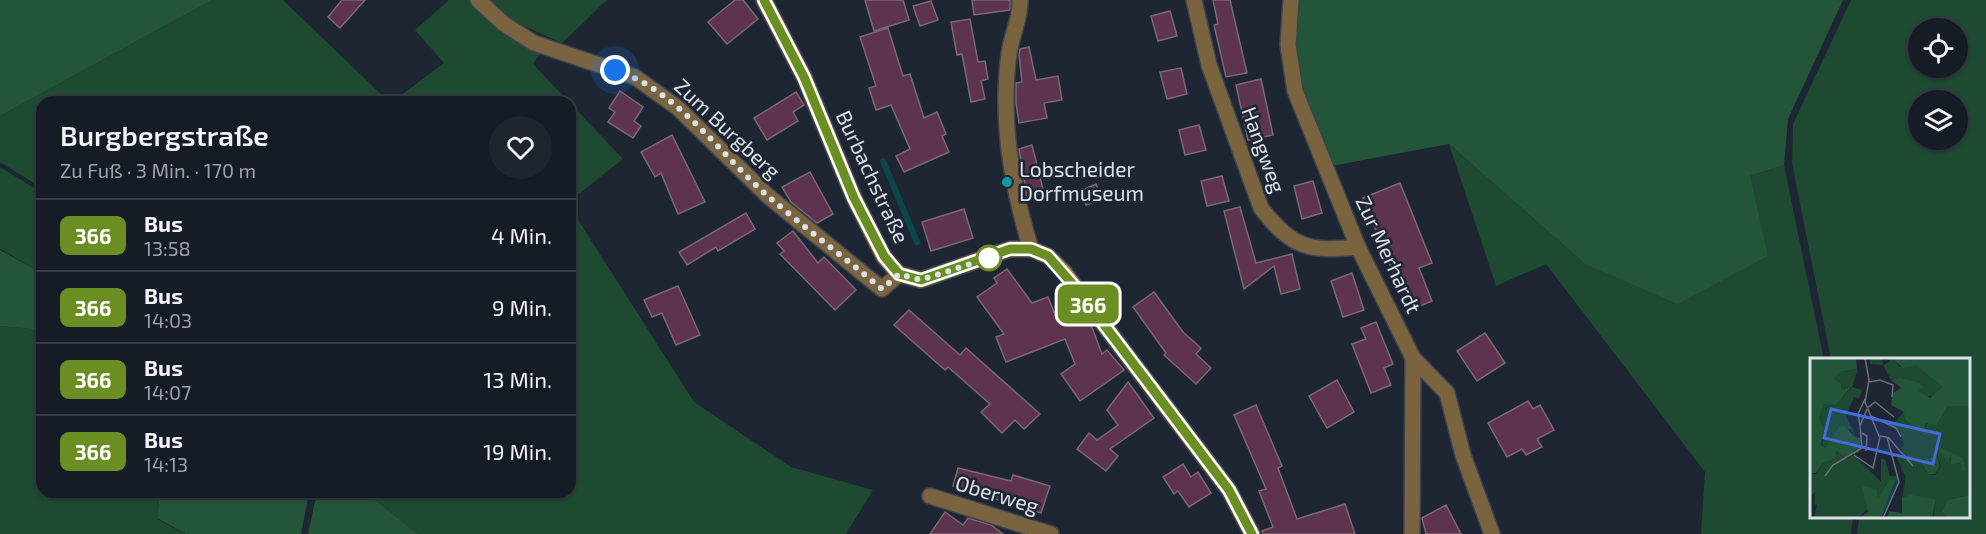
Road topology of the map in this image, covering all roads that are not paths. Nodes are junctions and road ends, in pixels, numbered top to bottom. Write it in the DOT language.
graph roads {
  1 [pos="478,0"];
  2 [pos="764,0"];
  3 [pos="1020,0"];
  4 [pos="1194,0"];
  5 [pos="1291,0"];
  6 [pos="1358,247"];
  7 [pos="1031,249"];
  8 [pos="899,274"];
  9 [pos="1413,358"];
  10 [pos="930,496"];
  11 [pos="1051,534"];
  12 [pos="1252,534"];
  13 [pos="1412,534"];
  14 [pos="1492,534"];
  1 -- 8 [label="street, Zum Burgberg"];
  2 -- 8 [label="street, Burbachstraße"];
  3 -- 7 [label="street"];
  4 -- 6 [label="street, Hangweg"];
  5 -- 6 [label="street, Zur Merhardt"];
  6 -- 9 [label="street, Zur Merhardt"];
  7 -- 8 [label="street, Burbachstraße"];
  7 -- 12 [label="street"];
  9 -- 13 [label="street, Zur Merhardt"];
  9 -- 14 [label="street"];
  10 -- 11 [label="street, Oberweg"];
}
